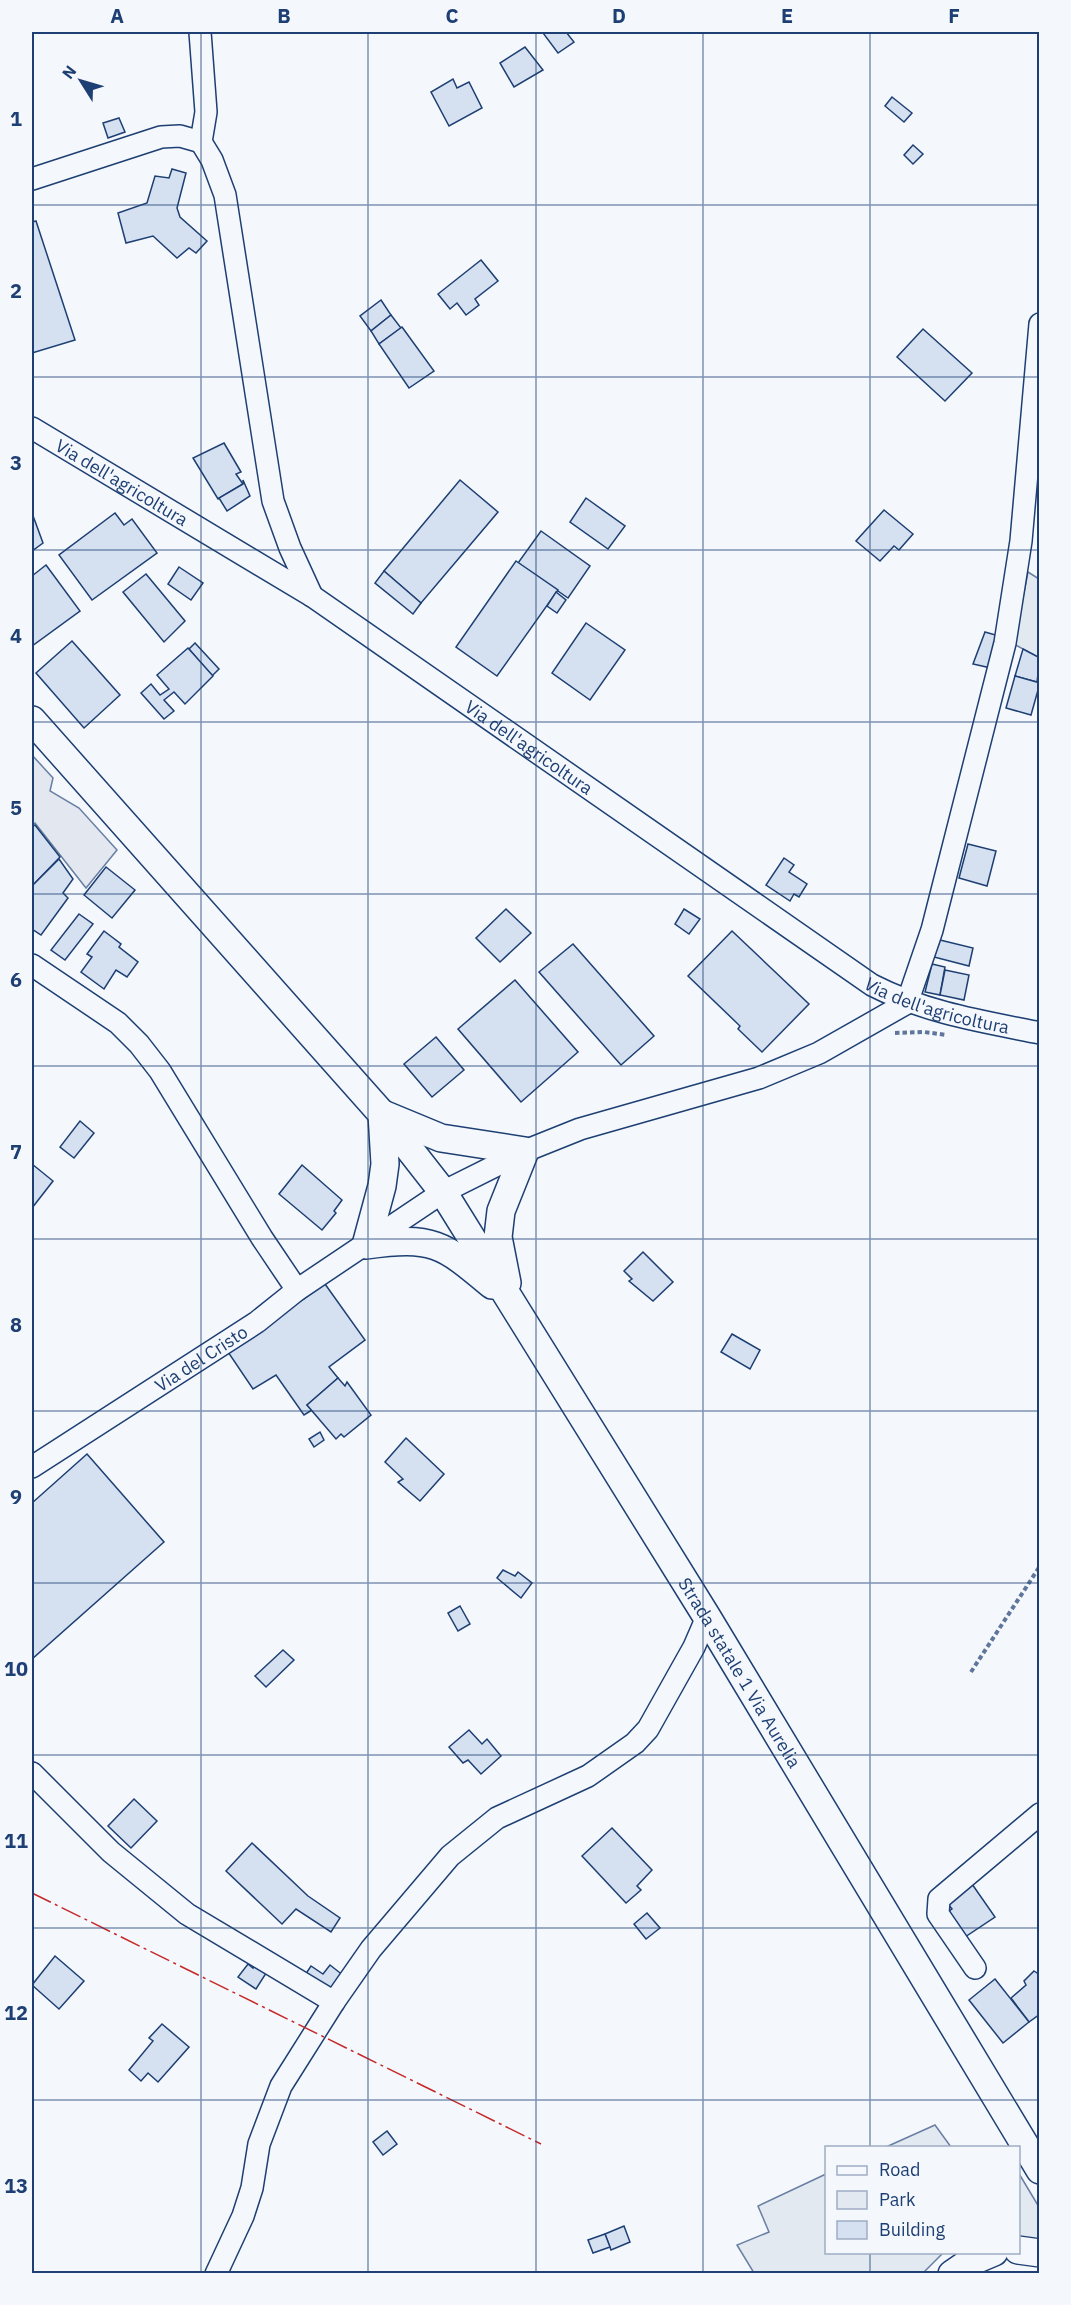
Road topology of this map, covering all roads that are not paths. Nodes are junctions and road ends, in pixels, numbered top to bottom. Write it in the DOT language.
graph roads {
  1 [pos="200,32"];
  2 [pos="201,142"];
  3 [pos="32,179"];
  4 [pos="1040,324"];
  5 [pos="32,428"];
  6 [pos="1032,488"];
  7 [pos="312,596"];
  8 [pos="32,720"];
  9 [pos="32,965"];
  10 [pos="907,1003"];
  11 [pos="1040,1034"];
  12 [pos="382,1114"];
  13 [pos="525,1151"];
  14 [pos="443,1192"];
  15 [pos="366,1245"];
  16 [pos="297,1290"];
  17 [pos="510,1299"];
  18 [pos="32,1467"];
  19 [pos="706,1617"];
  20 [pos="32,1773"];
  21 [pos="1040,1814"];
  22 [pos="975,1968"];
  23 [pos="334,2002"];
  24 [pos="966,2049"];
  25 [pos="1003,2146"];
  26 [pos="1040,2170"];
  27 [pos="1020,2250"];
  28 [pos="1040,2253"];
  29 [pos="953,2254"];
  30 [pos="991,2254"];
  31 [pos="216,2274"];
  32 [pos="936,2274"];
  33 [pos="952,2274"];
  1 -- 2 [label="street"];
  2 -- 3 [label="street"];
  2 -- 7 [label="street"];
  4 -- 6 [label="street"];
  5 -- 7 [label="street, Via dell'agricoltura"];
  6 -- 10 [label="street"];
  7 -- 10 [label="street, Via dell'agricoltura"];
  8 -- 12 [label="main road, Strada statale 1 Via Aurelia"];
  9 -- 16 [label="street"];
  10 -- 11 [label="street, Via dell'agricoltura"];
  10 -- 13 [label="street, Via del Cristo"];
  12 -- 13 [label="main road"];
  12 -- 14 [label="main road, Strada statale 1 Via Aurelia"];
  12 -- 15 [label="main road"];
  13 -- 14 [label="street, Via del Cristo"];
  13 -- 17 [label="main road"];
  14 -- 15 [label="street, Via del Cristo"];
  14 -- 17 [label="main road, Strada statale 1 Via Aurelia"];
  15 -- 16 [label="street, Via del Cristo"];
  15 -- 17 [label="main road"];
  16 -- 18 [label="street, Via del Cristo"];
  17 -- 19 [label="main road, Strada statale 1 Via Aurelia"];
  19 -- 23 [label="street"];
  19 -- 24 [label="main road, Strada statale 1 Via Aurelia"];
  20 -- 23 [label="street"];
  21 -- 22 [label="street"];
  23 -- 31 [label="street"];
  24 -- 25 [label="main road"];
  24 -- 26 [label="main road"];
  27 -- 28 [label="main road"];
  29 -- 32 [label="main road"];
  30 -- 33 [label="main road"];
}
